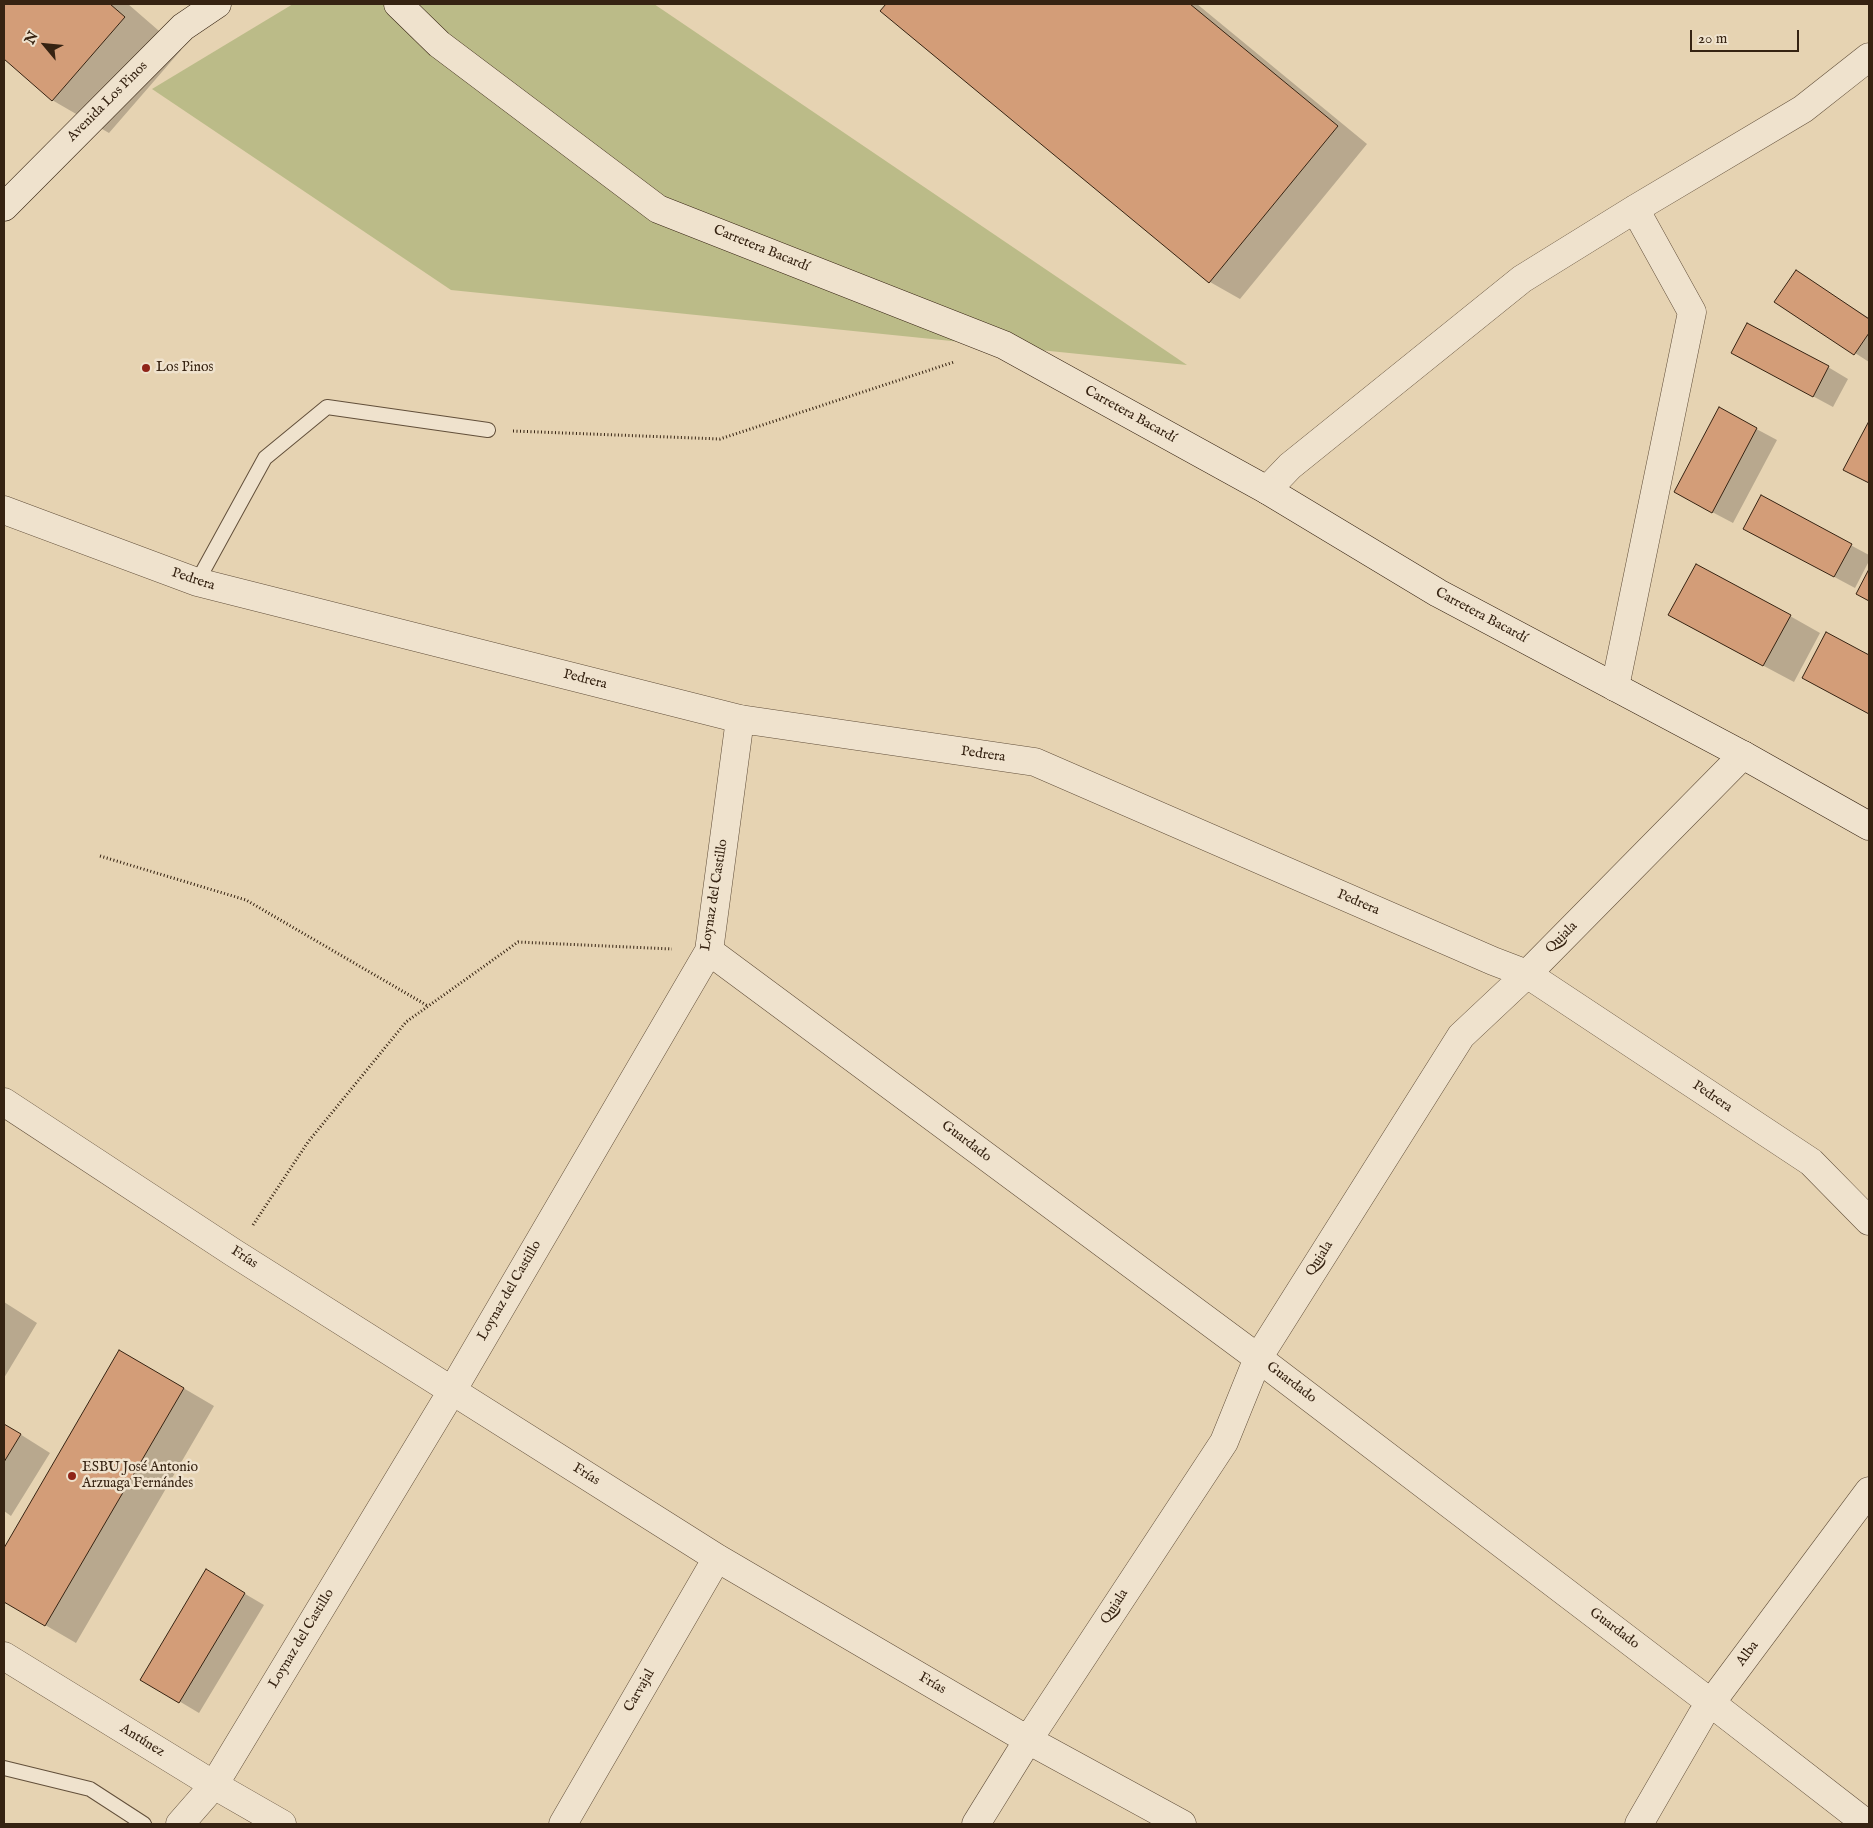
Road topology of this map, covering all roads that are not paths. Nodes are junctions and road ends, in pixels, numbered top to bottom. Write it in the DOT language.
graph roads {
  1 [pos="217,4"];
  2 [pos="398,4"];
  3 [pos="1869,56"];
  4 [pos="4,207"];
  5 [pos="1634,209"];
  6 [pos="488,430"];
  7 [pos="1267,490"];
  8 [pos="4,510"];
  9 [pos="197,582"];
  10 [pos="1615,687"];
  11 [pos="740,719"];
  12 [pos="1743,755"];
  13 [pos="1869,826"];
  14 [pos="709,951"];
  15 [pos="1527,974"];
  16 [pos="4,1102"];
  17 [pos="1869,1221"];
  18 [pos="1258,1358"];
  19 [pos="452,1391"];
  20 [pos="1869,1491"];
  21 [pos="717,1558"];
  22 [pos="4,1656"];
  23 [pos="1711,1703"];
  24 [pos="1028,1740"];
  25 [pos="4,1768"];
  26 [pos="214,1785"];
  27 [pos="144,1824"];
  28 [pos="180,1824"];
  29 [pos="282,1824"];
  30 [pos="563,1824"];
  31 [pos="976,1824"];
  32 [pos="1182,1824"];
  33 [pos="1638,1824"];
  34 [pos="1867,1824"];
  1 -- 4 [label="street, Avenida Los Pinos"];
  2 -- 7 [label="street, Carretera Bacardí"];
  3 -- 5 [label="street"];
  5 -- 7 [label="street"];
  5 -- 10 [label="street"];
  6 -- 9 [label="lane"];
  7 -- 10 [label="street, Carretera Bacardí"];
  8 -- 9 [label="street, Pedrera"];
  9 -- 11 [label="street, Pedrera"];
  10 -- 12 [label="street, Carretera Bacardí"];
  11 -- 14 [label="street, Loynaz del Castillo"];
  11 -- 15 [label="street, Pedrera"];
  12 -- 13 [label="street, Carretera Bacardí"];
  12 -- 15 [label="street, Quiala"];
  14 -- 18 [label="street, Guardado"];
  14 -- 19 [label="street, Loynaz del Castillo"];
  15 -- 17 [label="street, Pedrera"];
  15 -- 18 [label="street, Quiala"];
  16 -- 19 [label="street, Frías"];
  18 -- 23 [label="street, Guardado"];
  18 -- 24 [label="street, Quiala"];
  19 -- 21 [label="street, Frías"];
  19 -- 26 [label="street, Loynaz del Castillo"];
  20 -- 23 [label="street, Alba"];
  21 -- 24 [label="street, Frías"];
  21 -- 30 [label="street, Carvajal"];
  22 -- 26 [label="street, Antúnez"];
  23 -- 33 [label="street, Alba"];
  23 -- 34 [label="street, Guardado"];
  24 -- 31 [label="street, Quiala"];
  24 -- 32 [label="street, Frías"];
  25 -- 27 [label="lane"];
  26 -- 28 [label="street, Loynaz del Castillo"];
  26 -- 29 [label="street, Antúnez"];
}
